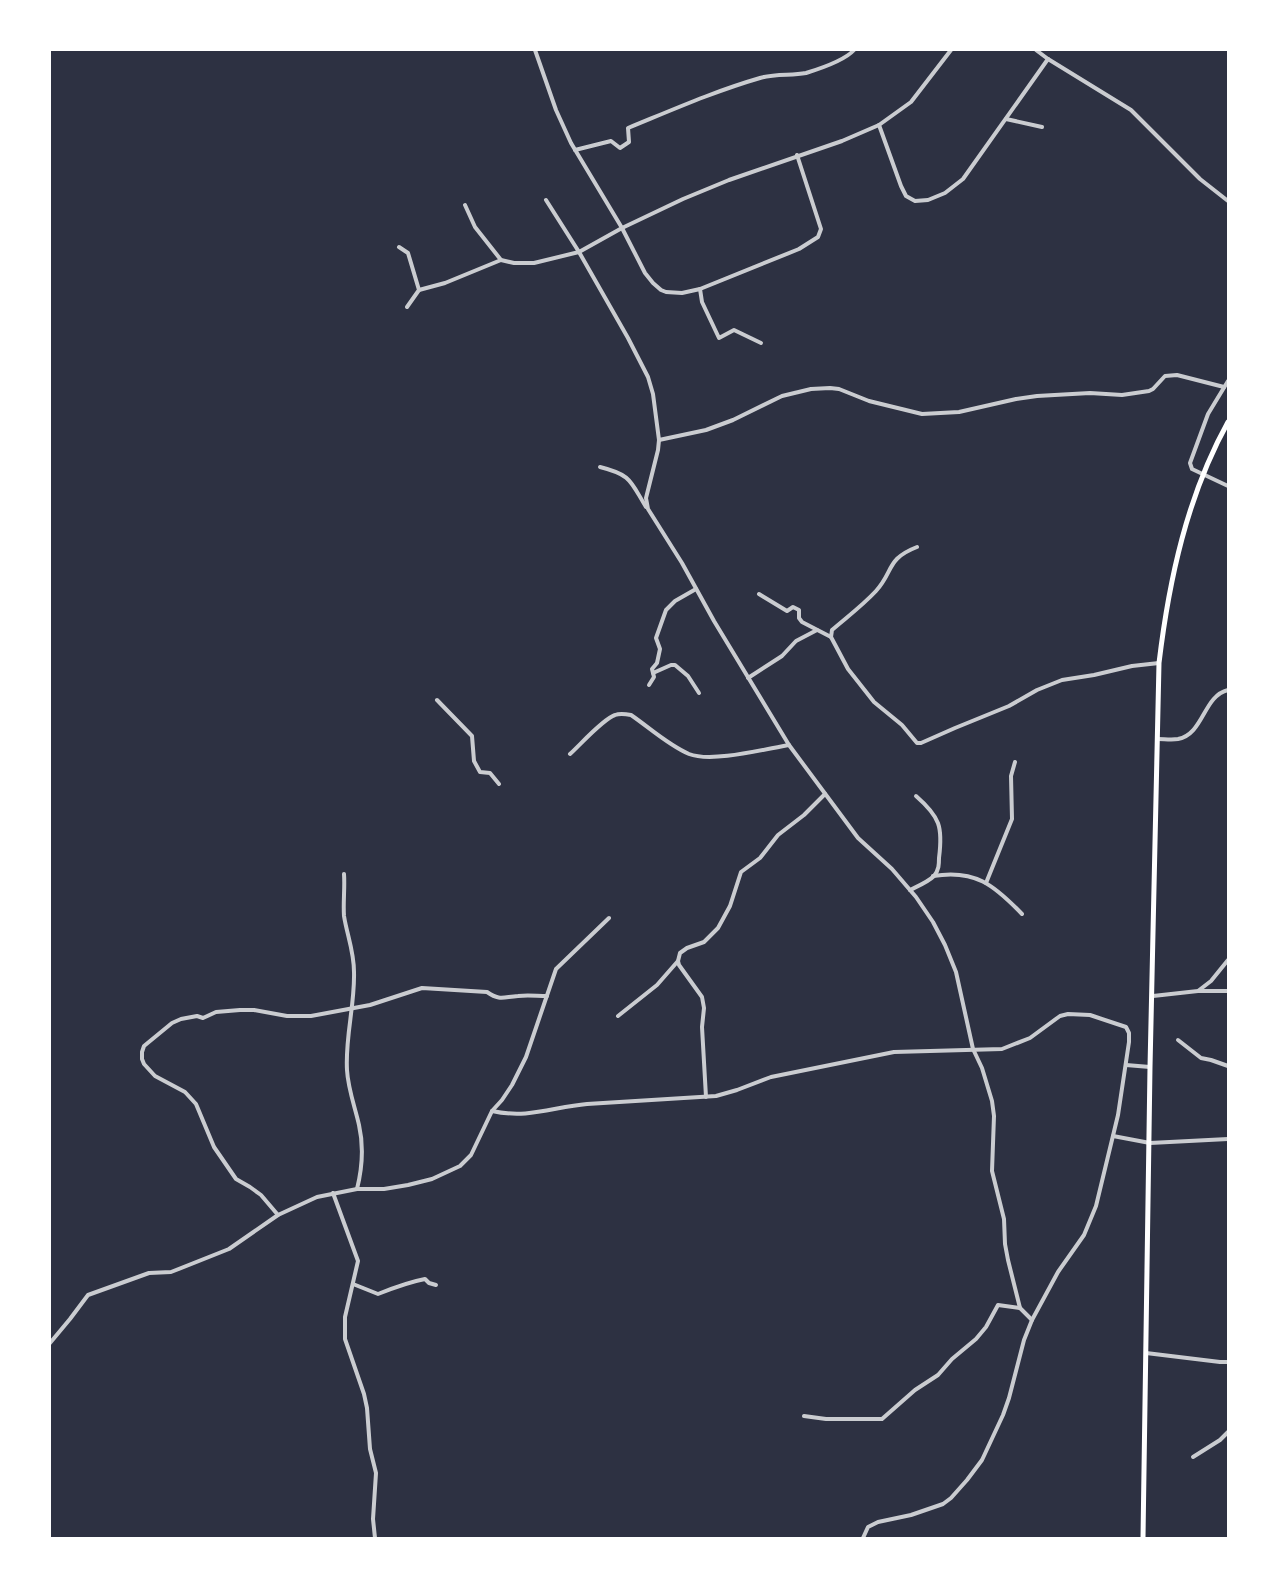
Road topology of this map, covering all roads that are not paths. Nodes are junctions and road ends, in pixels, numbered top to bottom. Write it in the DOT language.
graph roads {
  1 [pos="535,50"];
  2 [pos="854,50"];
  3 [pos="951,50"];
  4 [pos="1036,50"];
  5 [pos="1048,59"];
  6 [pos="1006,119"];
  7 [pos="879,125"];
  8 [pos="1042,127"];
  9 [pos="575,150"];
  10 [pos="797,155"];
  11 [pos="546,200"];
  12 [pos="1228,201"];
  13 [pos="465,205"];
  14 [pos="622,228"];
  15 [pos="399,247"];
  16 [pos="579,252"];
  17 [pos="501,260"];
  18 [pos="700,289"];
  19 [pos="418,290"];
  20 [pos="407,307"];
  21 [pos="761,343"];
  22 [pos="1228,381"];
  23 [pos="1224,387"];
  24 [pos="1228,422"];
  25 [pos="659,440"];
  26 [pos="600,467"];
  27 [pos="1203,475"];
  28 [pos="1228,486"];
  29 [pos="648,509"];
  30 [pos="917,547"];
  31 [pos="696,588"];
  32 [pos="758,594"];
  33 [pos="817,630"];
  34 [pos="832,637"];
  35 [pos="1159,663"];
  36 [pos="653,673"];
  37 [pos="748,678"];
  38 [pos="649,684"];
  39 [pos="1228,690"];
  40 [pos="699,694"];
  41 [pos="437,700"];
  42 [pos="1158,739"];
  43 [pos="790,745"];
  44 [pos="570,754"];
  45 [pos="1015,762"];
  46 [pos="499,784"];
  47 [pos="825,794"];
  48 [pos="916,796"];
  49 [pos="344,874"];
  50 [pos="933,876"];
  51 [pos="986,883"];
  52 [pos="910,890"];
  53 [pos="1022,914"];
  54 [pos="609,918"];
  55 [pos="1228,960"];
  56 [pos="678,961"];
  57 [pos="1198,991"];
  58 [pos="1228,991"];
  59 [pos="547,996"];
  60 [pos="1153,996"];
  61 [pos="351,1008"];
  62 [pos="618,1016"];
  63 [pos="1178,1040"];
  64 [pos="973,1049"];
  65 [pos="1126,1065"];
  66 [pos="1150,1066"];
  67 [pos="1228,1066"];
  68 [pos="706,1097"];
  69 [pos="492,1111"];
  70 [pos="1113,1136"];
  71 [pos="1228,1139"];
  72 [pos="1150,1143"];
  73 [pos="356,1189"];
  74 [pos="333,1193"];
  75 [pos="278,1215"];
  76 [pos="353,1284"];
  77 [pos="436,1285"];
  78 [pos="1020,1308"];
  79 [pos="1032,1320"];
  80 [pos="50,1344"];
  81 [pos="1146,1353"];
  82 [pos="1228,1362"];
  83 [pos="804,1416"];
  84 [pos="1228,1432"];
  85 [pos="1193,1456"];
  86 [pos="374,1538"];
  87 [pos="863,1538"];
  88 [pos="1143,1538"];
  1 -- 9 [label="street"];
  2 -- 9 [label="street"];
  3 -- 7 [label="street"];
  4 -- 5 [label="street"];
  5 -- 6 [label="street"];
  5 -- 12 [label="street"];
  6 -- 7 [label="street"];
  6 -- 8 [label="street"];
  7 -- 10 [label="street"];
  9 -- 14 [label="street"];
  10 -- 14 [label="street"];
  10 -- 18 [label="street"];
  11 -- 16 [label="street"];
  13 -- 17 [label="street"];
  14 -- 16 [label="street"];
  14 -- 18 [label="street"];
  15 -- 19 [label="street"];
  16 -- 17 [label="street"];
  16 -- 25 [label="street"];
  17 -- 19 [label="street"];
  18 -- 21 [label="street"];
  19 -- 20 [label="street"];
  22 -- 23 [label="street"];
  23 -- 25 [label="street"];
  23 -- 27 [label="street"];
  24 -- 27 [label="main road"];
  25 -- 29 [label="street"];
  26 -- 29 [label="street"];
  27 -- 28 [label="street"];
  27 -- 35 [label="main road"];
  29 -- 31 [label="street"];
  30 -- 34 [label="street"];
  31 -- 36 [label="street"];
  31 -- 37 [label="street"];
  32 -- 33 [label="street"];
  33 -- 34 [label="street"];
  33 -- 37 [label="street"];
  34 -- 35 [label="street"];
  35 -- 42 [label="main road"];
  36 -- 38 [label="street"];
  36 -- 40 [label="street"];
  37 -- 43 [label="street"];
  39 -- 42 [label="street"];
  41 -- 46 [label="street"];
  42 -- 60 [label="main road"];
  43 -- 44 [label="street"];
  43 -- 47 [label="street"];
  45 -- 51 [label="street"];
  47 -- 52 [label="street"];
  47 -- 56 [label="street"];
  48 -- 50 [label="street"];
  49 -- 61 [label="street"];
  50 -- 51 [label="street"];
  50 -- 52 [label="street"];
  51 -- 53 [label="street"];
  52 -- 64 [label="street"];
  54 -- 59 [label="street"];
  55 -- 57 [label="street"];
  56 -- 62 [label="street"];
  56 -- 68 [label="street"];
  57 -- 58 [label="street"];
  57 -- 60 [label="street"];
  59 -- 61 [label="street"];
  59 -- 69 [label="street"];
  60 -- 66 [label="main road"];
  61 -- 73 [label="street"];
  61 -- 75 [label="street"];
  63 -- 67 [label="street"];
  64 -- 65 [label="street"];
  64 -- 68 [label="street"];
  64 -- 78 [label="street"];
  65 -- 66 [label="street"];
  65 -- 70 [label="street"];
  66 -- 72 [label="main road"];
  68 -- 69 [label="street"];
  69 -- 73 [label="street"];
  70 -- 72 [label="street"];
  70 -- 79 [label="street"];
  71 -- 72 [label="street"];
  72 -- 81 [label="main road"];
  73 -- 74 [label="street"];
  74 -- 75 [label="street"];
  74 -- 76 [label="street"];
  75 -- 80 [label="street"];
  76 -- 77 [label="street"];
  76 -- 86 [label="street"];
  78 -- 79 [label="street"];
  78 -- 83 [label="street"];
  79 -- 87 [label="street"];
  81 -- 82 [label="street"];
  81 -- 88 [label="main road"];
  84 -- 85 [label="street"];
}
